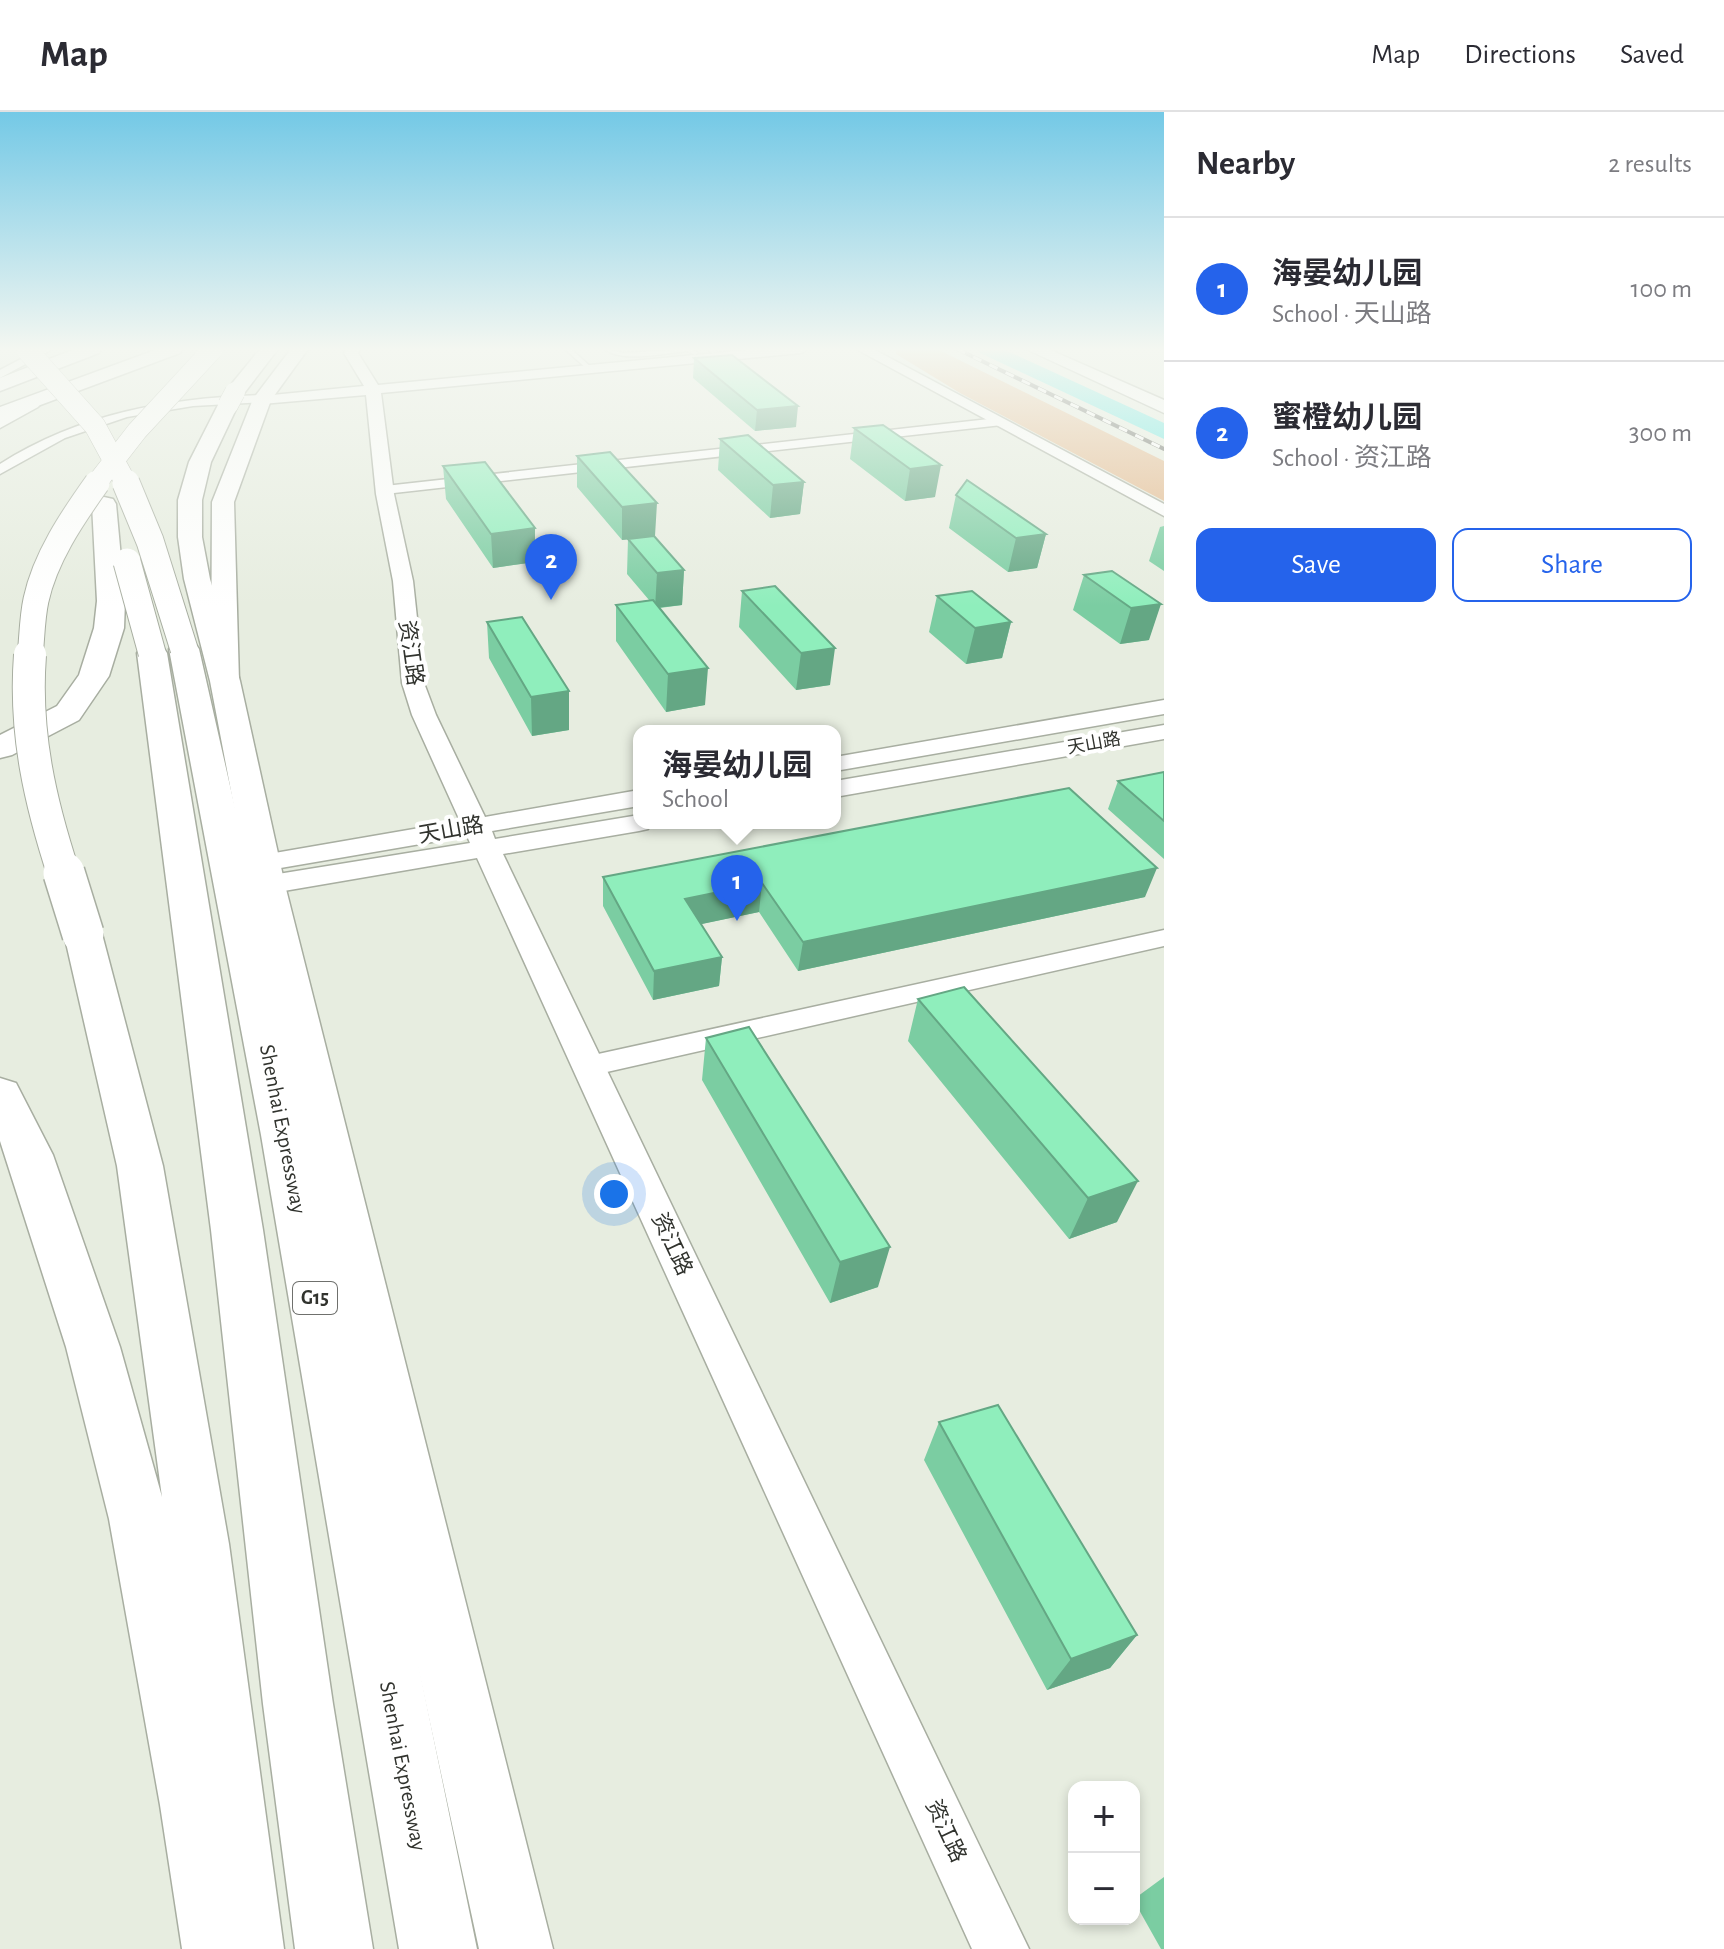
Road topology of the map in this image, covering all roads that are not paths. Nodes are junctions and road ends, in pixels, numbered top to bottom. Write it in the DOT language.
graph roads {
  1 [pos="65,435"];
  2 [pos="67,435"];
  3 [pos="101,435"];
  4 [pos="135,435"];
  5 [pos="214,435"];
  6 [pos="249,435"];
  7 [pos="378,435"];
  8 [pos="883,435"];
  9 [pos="1022,435"];
  10 [pos="0,470"];
  11 [pos="385,490"];
  12 [pos="104,504"];
  13 [pos="1164,511"];
  14 [pos="168,651"];
  15 [pos="225,681"];
  16 [pos="1164,707"];
  17 [pos="1164,732"];
  18 [pos="0,748"];
  19 [pos="841,763"];
  20 [pos="841,788"];
  21 [pos="633,800"];
  22 [pos="633,824"];
  23 [pos="483,838"];
  24 [pos="265,874"];
  25 [pos="1164,938"];
  26 [pos="589,1066"];
  27 [pos="0,1094"];
  28 [pos="219,1949"];
  29 [pos="247,1949"];
  30 [pos="334,1949"];
  31 [pos="438,1949"];
  32 [pos="516,1949"];
  33 [pos="1001,1949"];
  1 -- 10 [label="street"];
  2 -- 12 [label="highway, Shenhai Expressway / G15"];
  3 -- 14 [label="highway, Shenhai Expressway / G15, bridge"];
  4 -- 29 [label="highway, bridge"];
  5 -- 15 [label="highway"];
  6 -- 15 [label="main road"];
  7 -- 11 [label="street, 资江路"];
  8 -- 11 [label="street"];
  9 -- 13 [label="street"];
  11 -- 23 [label="street, 资江路"];
  12 -- 14 [label="highway, Shenhai Expressway / G15, bridge"];
  12 -- 18 [label="highway"];
  14 -- 30 [label="highway, Shenhai Expressway / G15"];
  14 -- 31 [label="highway, Shenhai Expressway / G15"];
  15 -- 24 [label="highway"];
  16 -- 19 [label="street, 天山路"];
  17 -- 20 [label="street, 天山路"];
  21 -- 23 [label="street, 天山路"];
  22 -- 23 [label="street, 天山路"];
  23 -- 24 [label="street, 天山路"];
  23 -- 26 [label="street, 资江路"];
  24 -- 32 [label="highway"];
  25 -- 26 [label="street"];
  26 -- 33 [label="street, 资江路"];
  27 -- 28 [label="highway"];
}
